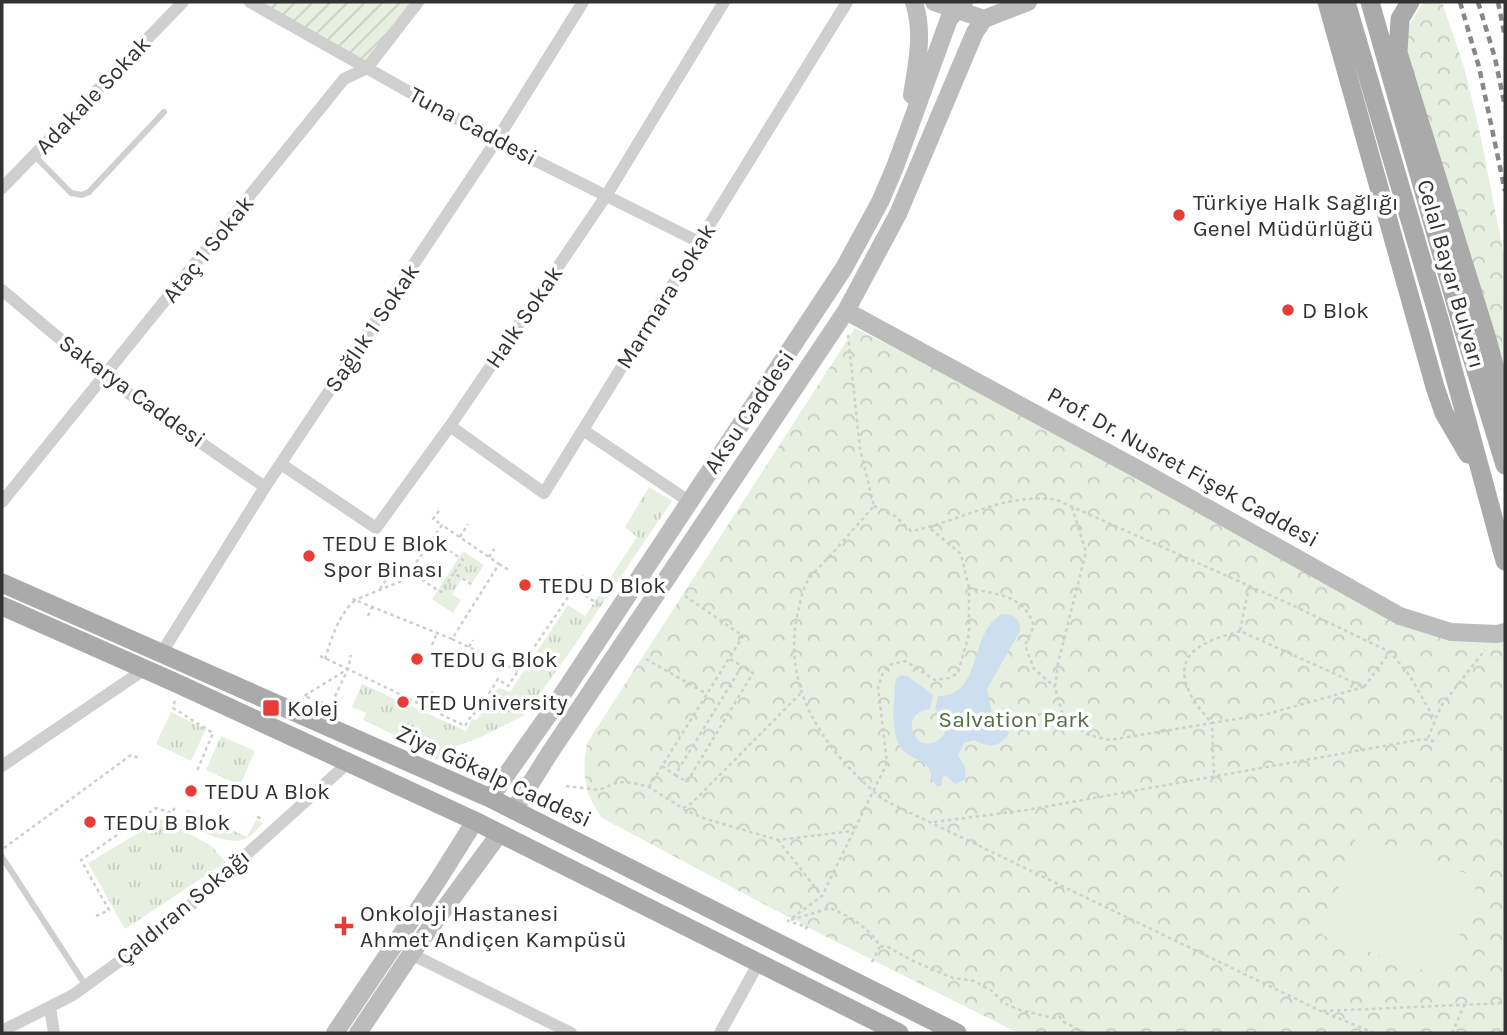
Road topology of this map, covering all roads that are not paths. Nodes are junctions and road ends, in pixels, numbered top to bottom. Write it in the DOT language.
graph roads {
  1 [pos="183,2"];
  2 [pos="250,2"];
  3 [pos="418,2"];
  4 [pos="583,2"];
  5 [pos="724,2"];
  6 [pos="848,2"];
  7 [pos="914,2"];
  8 [pos="934,2"];
  9 [pos="1028,2"];
  10 [pos="1327,2"];
  11 [pos="1346,2"];
  12 [pos="1370,2"];
  13 [pos="1382,2"];
  14 [pos="1410,2"];
  15 [pos="960,5"];
  16 [pos="984,19"];
  17 [pos="1398,53"];
  18 [pos="367,68"];
  19 [pos="164,112"];
  20 [pos="906,137"];
  21 [pos="496,141"];
  22 [pos="34,155"];
  23 [pos="2,188"];
  24 [pos="606,196"];
  25 [pos="699,242"];
  26 [pos="2,290"];
  27 [pos="846,312"];
  28 [pos="105,377"];
  29 [pos="1505,425"];
  30 [pos="450,426"];
  31 [pos="583,430"];
  32 [pos="1505,457"];
  33 [pos="281,464"];
  34 [pos="1478,468"];
  35 [pos="265,487"];
  36 [pos="2,502"];
  37 [pos="690,502"];
  38 [pos="1505,561"];
  39 [pos="2,583"];
  40 [pos="2,606"];
  41 [pos="1501,633"];
  42 [pos="161,654"];
  43 [pos="145,669"];
  44 [pos="349,762"];
  45 [pos="2,766"];
  46 [pos="490,798"];
  47 [pos="514,810"];
  48 [pos="475,821"];
  49 [pos="500,833"];
  50 [pos="2,858"];
  51 [pos="411,954"];
  52 [pos="758,964"];
  53 [pos="86,986"];
  54 [pos="50,1008"];
  55 [pos="2,1017"];
  56 [pos="6,1030"];
  57 [pos="54,1033"];
  58 [pos="335,1033"];
  59 [pos="358,1033"];
  60 [pos="571,1033"];
  61 [pos="720,1033"];
  62 [pos="899,1033"];
  63 [pos="957,1033"];
  1 -- 22 [label="street, Adakale Sokak"];
  2 -- 18 [label="street, Tuna Caddesi"];
  3 -- 18 [label="street, Ataç 1 Sokak"];
  4 -- 21 [label="street, Sağlık 1 Sokak"];
  5 -- 24 [label="street, Halk Sokak"];
  6 -- 25 [label="street, Marmara Sokak"];
  7 -- 20 [label="main road"];
  8 -- 15 [label="main road"];
  9 -- 16 [label="main road"];
  10 -- 34 [label="main road"];
  11 -- 34 [label="main road, Celal Bayar Bulvarı"];
  12 -- 32 [label="main road, Celal Bayar Bulvarı"];
  13 -- 17 [label="main road"];
  14 -- 17 [label="main road"];
  15 -- 16 [label="main road"];
  15 -- 20 [label="main road, Aksu Caddesi"];
  16 -- 27 [label="main road, Aksu Caddesi"];
  17 -- 29 [label="main road"];
  18 -- 21 [label="street, Tuna Caddesi"];
  18 -- 28 [label="street, Ataç 1 Sokak"];
  19 -- 22 [label="lane"];
  20 -- 37 [label="main road, Aksu Caddesi"];
  21 -- 24 [label="street, Tuna Caddesi"];
  21 -- 33 [label="street, Sağlık 1 Sokak"];
  22 -- 23 [label="street, Adakale Sokak"];
  24 -- 25 [label="street, Tuna Caddesi"];
  24 -- 30 [label="street, Halk Sokak"];
  25 -- 31 [label="street, Marmara Sokak"];
  26 -- 28 [label="street, Sakarya Caddesi"];
  27 -- 41 [label="main road, Prof. Dr. Nusret Fişek Caddesi"];
  27 -- 47 [label="main road, Aksu Caddesi"];
  28 -- 35 [label="street, Sakarya Caddesi"];
  28 -- 36 [label="street, Ataç 1 Sokak"];
  30 -- 31 [label="street, Marmara Sokak"];
  30 -- 33 [label="street, Halk Sokak"];
  31 -- 37 [label="street"];
  33 -- 35 [label="street, Sağlık 1 Sokak"];
  34 -- 38 [label="main road, Celal Bayar Bulvarı"];
  35 -- 42 [label="street, Sağlık 1 Sokak"];
  37 -- 46 [label="main road, Aksu Caddesi"];
  39 -- 42 [label="main road, Ziya Gökalp Caddesi"];
  40 -- 43 [label="main road"];
  42 -- 46 [label="main road, Ziya Gökalp Caddesi"];
  43 -- 44 [label="main road"];
  43 -- 45 [label="street"];
  44 -- 48 [label="main road"];
  44 -- 53 [label="street, Çaldıran Sokağı"];
  46 -- 47 [label="main road, Ziya Gökalp Caddesi"];
  46 -- 48 [label="main road"];
  47 -- 49 [label="main road"];
  47 -- 63 [label="main road, Ziya Gökalp Caddesi"];
  48 -- 49 [label="main road"];
  48 -- 58 [label="main road"];
  49 -- 51 [label="main road"];
  49 -- 52 [label="main road"];
  50 -- 53 [label="lane"];
  51 -- 59 [label="main road"];
  51 -- 60 [label="street"];
  52 -- 61 [label="street"];
  52 -- 62 [label="main road"];
  53 -- 54 [label="street, Çaldıran Sokağı"];
  54 -- 56 [label="street, Çaldıran Sokağı"];
  54 -- 57 [label="street"];
  55 -- 56 [label="street"];
}
